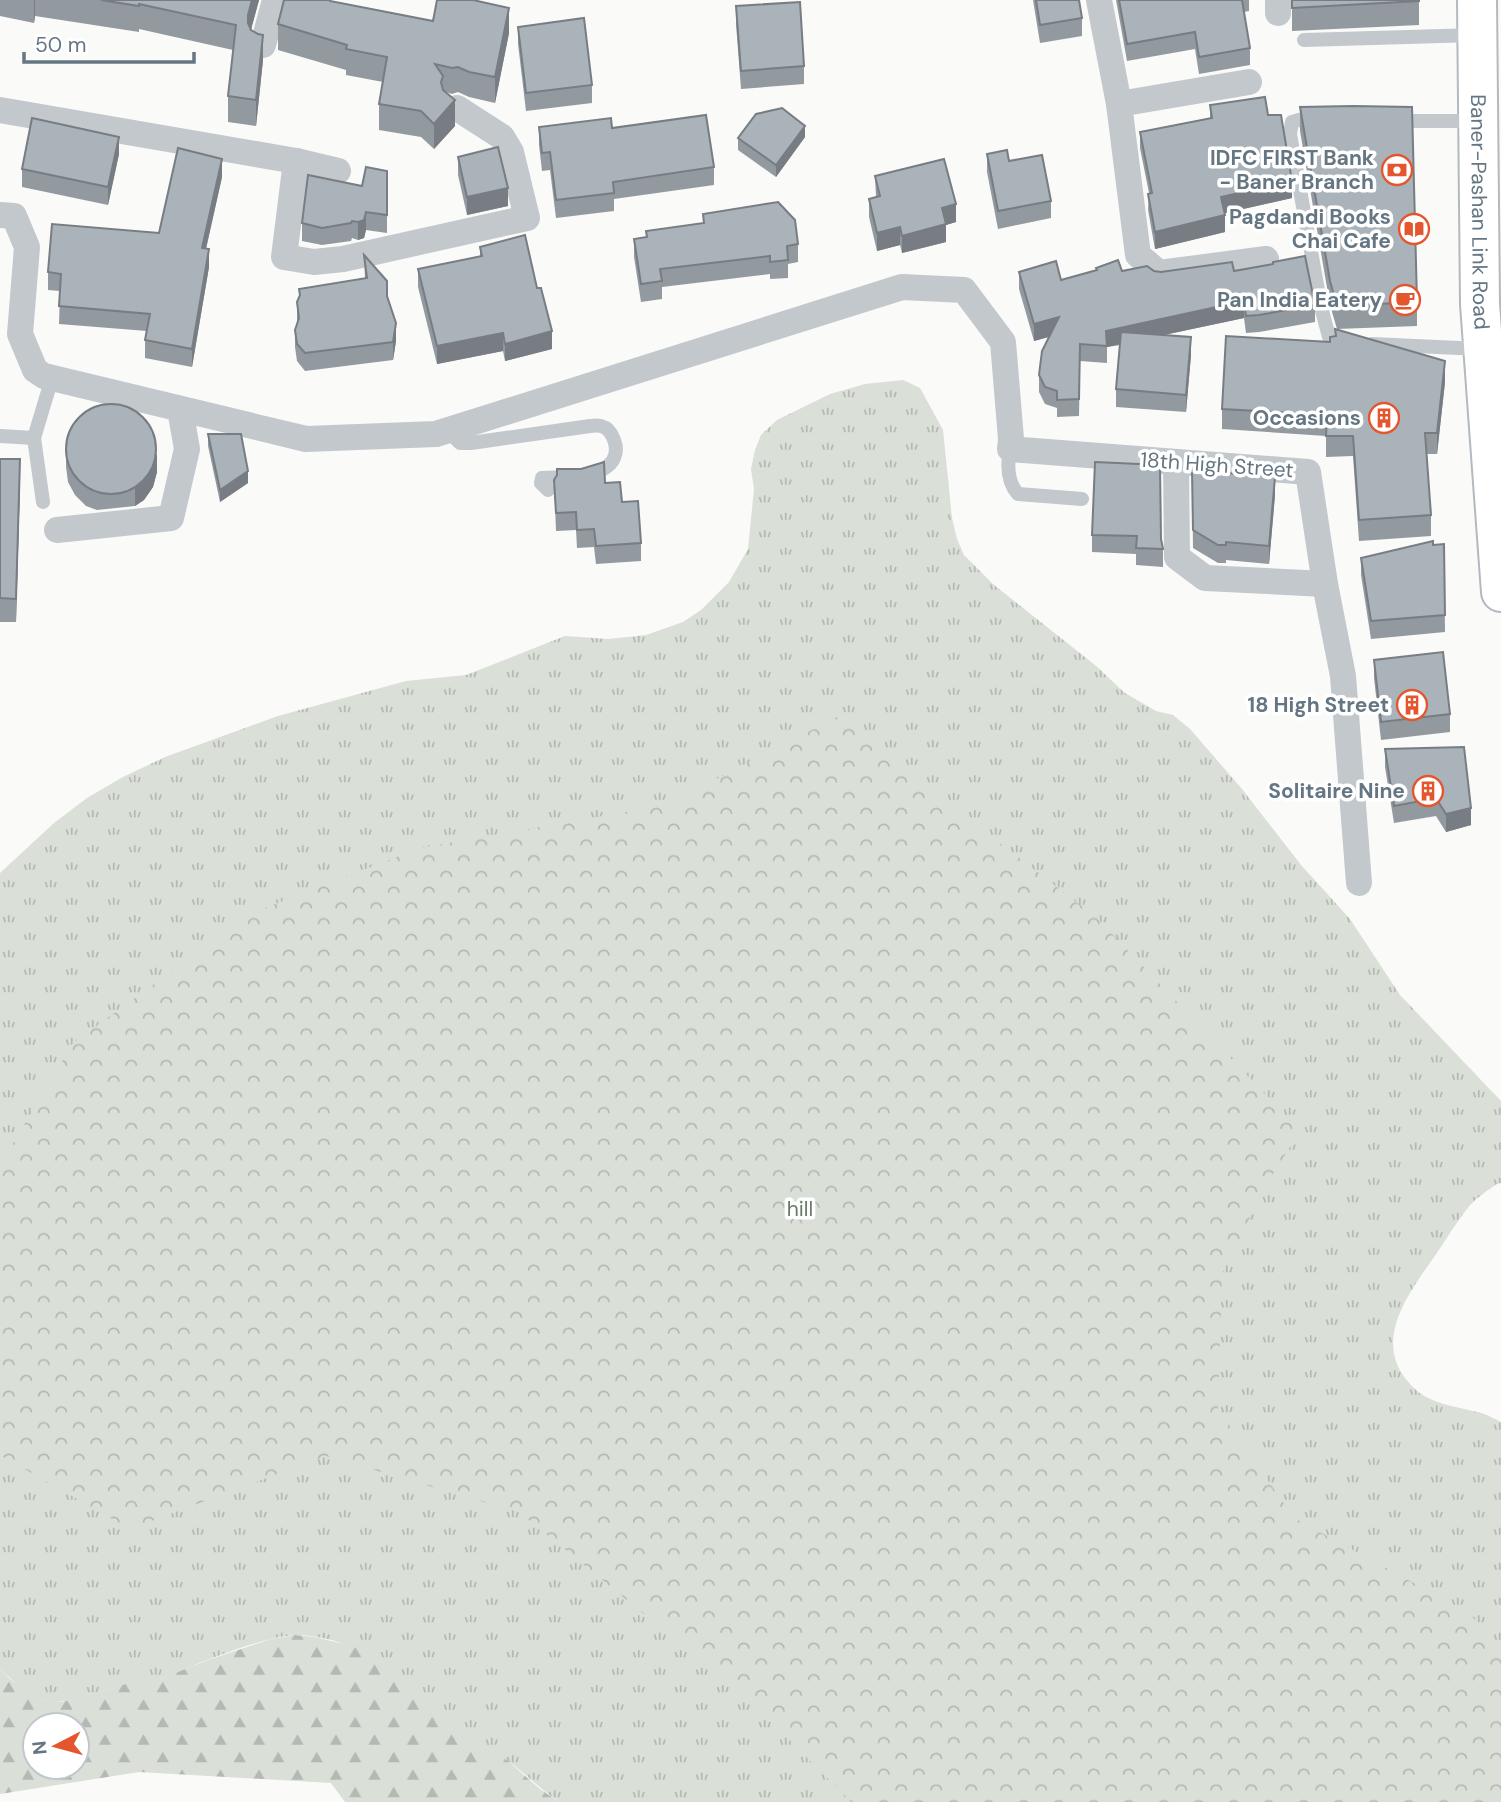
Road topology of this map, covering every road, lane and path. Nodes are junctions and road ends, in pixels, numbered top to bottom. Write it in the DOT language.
graph roads {
  1 [pos="275,0"];
  2 [pos="1099,0"];
  3 [pos="1477,18"];
  4 [pos="1304,40"];
  5 [pos="263,45"];
  6 [pos="1249,82"];
  7 [pos="1119,104"];
  8 [pos="457,108"];
  9 [pos="0,110"];
  10 [pos="1332,119"];
  11 [pos="1384,120"];
  12 [pos="1478,121"];
  13 [pos="296,161"];
  14 [pos="338,171"];
  15 [pos="0,215"];
  16 [pos="1266,259"];
  17 [pos="1483,349"];
  18 [pos="52,378"];
  19 [pos="1494,407"];
  20 [pos="180,409"];
  21 [pos="451,429"];
  22 [pos="0,436"];
  23 [pos="34,438"];
  24 [pos="1010,449"];
  25 [pos="1176,462"];
  26 [pos="548,490"];
  27 [pos="1082,499"];
  28 [pos="43,502"];
  29 [pos="57,530"];
  30 [pos="1325,584"];
  31 [pos="1501,592"];
  32 [pos="1359,883"];
  1 -- 5 [label="street"];
  2 -- 7 [label="street"];
  3 -- 4 [label="lane"];
  3 -- 12 [label="street, Baner-Pashan Link Road"];
  6 -- 7 [label="street"];
  7 -- 16 [label="street"];
  8 -- 13 [label="street"];
  9 -- 13 [label="street"];
  10 -- 17 [label="lane"];
  11 -- 12 [label="lane"];
  12 -- 17 [label="street, Baner-Pashan Link Road"];
  13 -- 14 [label="street"];
  15 -- 18 [label="street"];
  17 -- 19 [label="street, Baner-Pashan Link Road"];
  18 -- 20 [label="street"];
  18 -- 23 [label="lane"];
  19 -- 31 [label="street, Baner-Pashan Link Road"];
  20 -- 21 [label="street"];
  20 -- 29 [label="street"];
  21 -- 24 [label="street"];
  21 -- 26 [label="lane"];
  22 -- 23 [label="lane"];
  23 -- 28 [label="lane"];
  24 -- 25 [label="street, 18th High Street"];
  24 -- 27 [label="lane"];
  25 -- 30 [label="street, 18th High Street"];
  25 -- 30 [label="street"];
  30 -- 32 [label="street, 18th High Street"];
}
